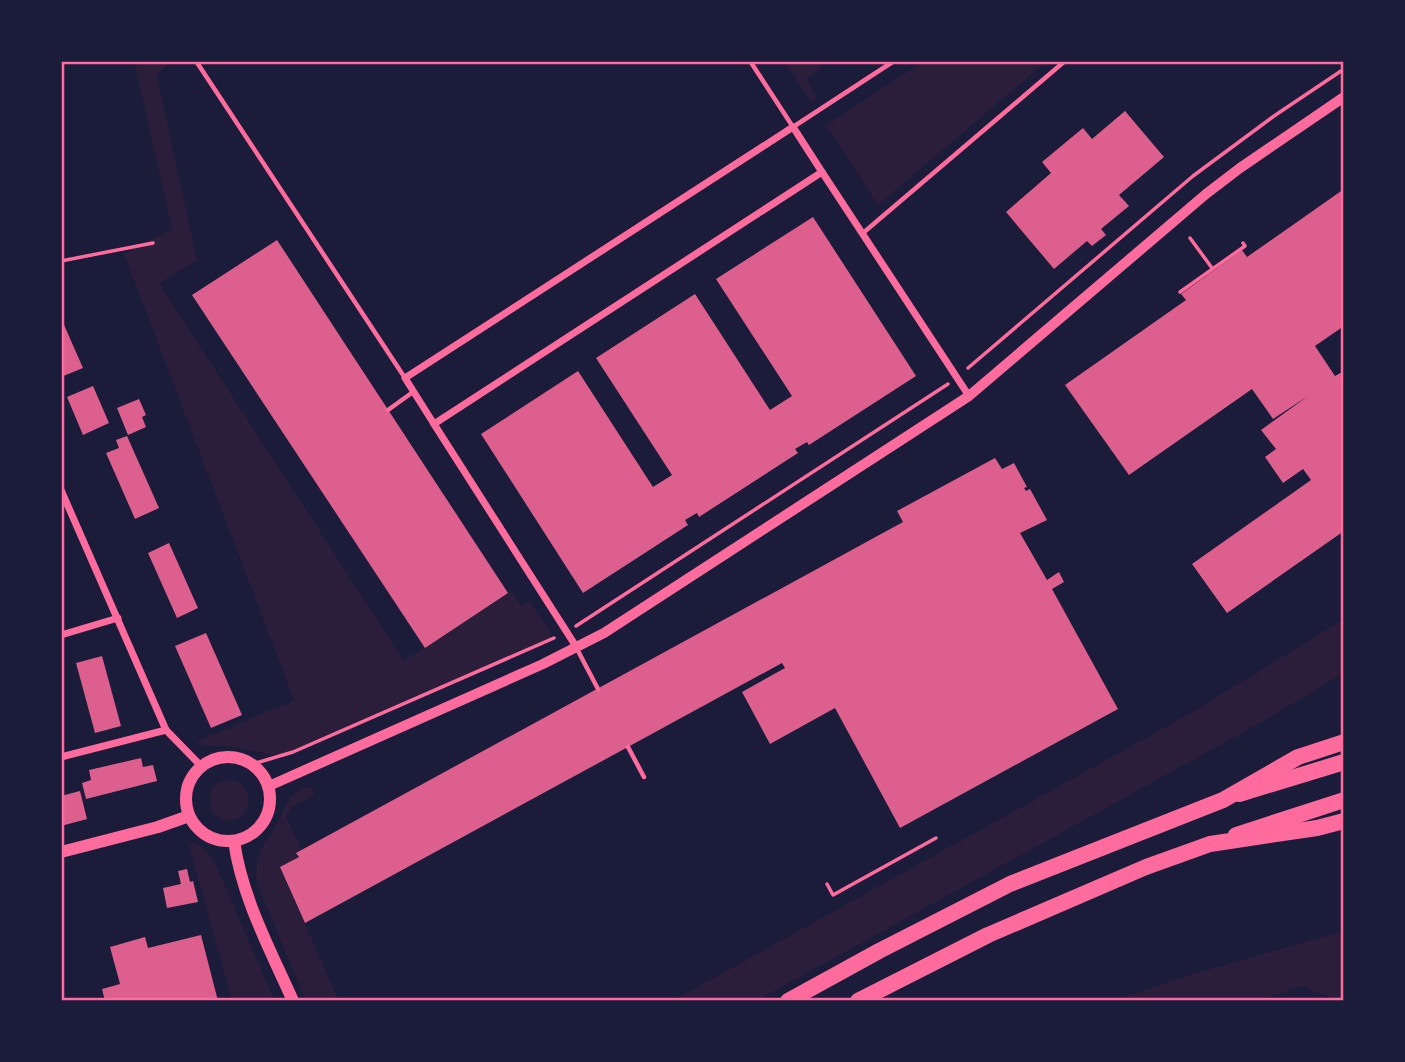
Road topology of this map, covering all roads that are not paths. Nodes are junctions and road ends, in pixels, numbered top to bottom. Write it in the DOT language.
graph roads {
  1 [pos="196,61"];
  2 [pos="750,61"];
  3 [pos="894,61"];
  4 [pos="1065,61"];
  5 [pos="1344,97"];
  6 [pos="793,127"];
  7 [pos="822,172"];
  8 [pos="863,233"];
  9 [pos="405,378"];
  10 [pos="414,392"];
  11 [pos="970,396"];
  12 [pos="388,410"];
  13 [pos="434,424"];
  14 [pos="61,490"];
  15 [pos="118,618"];
  16 [pos="61,635"];
  17 [pos="577,649"];
  18 [pos="598,689"];
  19 [pos="166,730"];
  20 [pos="1344,742"];
  21 [pos="628,747"];
  22 [pos="61,757"];
  23 [pos="1344,762"];
  24 [pos="201,766"];
  25 [pos="644,777"];
  26 [pos="269,786"];
  27 [pos="1223,800"];
  28 [pos="1344,800"];
  29 [pos="189,816"];
  30 [pos="1344,821"];
  31 [pos="234,841"];
  32 [pos="1210,844"];
  33 [pos="61,852"];
  34 [pos="293,1001"];
  35 [pos="788,1001"];
  36 [pos="858,1001"];
  1 -- 9 [label="lane"];
  2 -- 6 [label="lane"];
  3 -- 6 [label="lane"];
  4 -- 8 [label="lane"];
  5 -- 11 [label="street"];
  6 -- 7 [label="street"];
  6 -- 9 [label="street"];
  7 -- 8 [label="street"];
  7 -- 13 [label="street"];
  8 -- 11 [label="street"];
  9 -- 10 [label="street"];
  10 -- 12 [label="lane"];
  10 -- 13 [label="street"];
  11 -- 17 [label="street"];
  13 -- 17 [label="street"];
  14 -- 15 [label="street"];
  15 -- 16 [label="street"];
  15 -- 19 [label="street"];
  17 -- 18 [label="lane"];
  17 -- 26 [label="street"];
  19 -- 22 [label="street"];
  19 -- 24 [label="street"];
  20 -- 27 [label="highway"];
  21 -- 25 [label="lane"];
  23 -- 27 [label="highway"];
  24 -- 26 [label="main road"];
  24 -- 29 [label="main road"];
  26 -- 31 [label="main road"];
  27 -- 35 [label="highway"];
  28 -- 32 [label="highway"];
  29 -- 31 [label="main road"];
  29 -- 33 [label="main road"];
  30 -- 32 [label="highway"];
  31 -- 34 [label="main road"];
  32 -- 36 [label="highway"];
}
